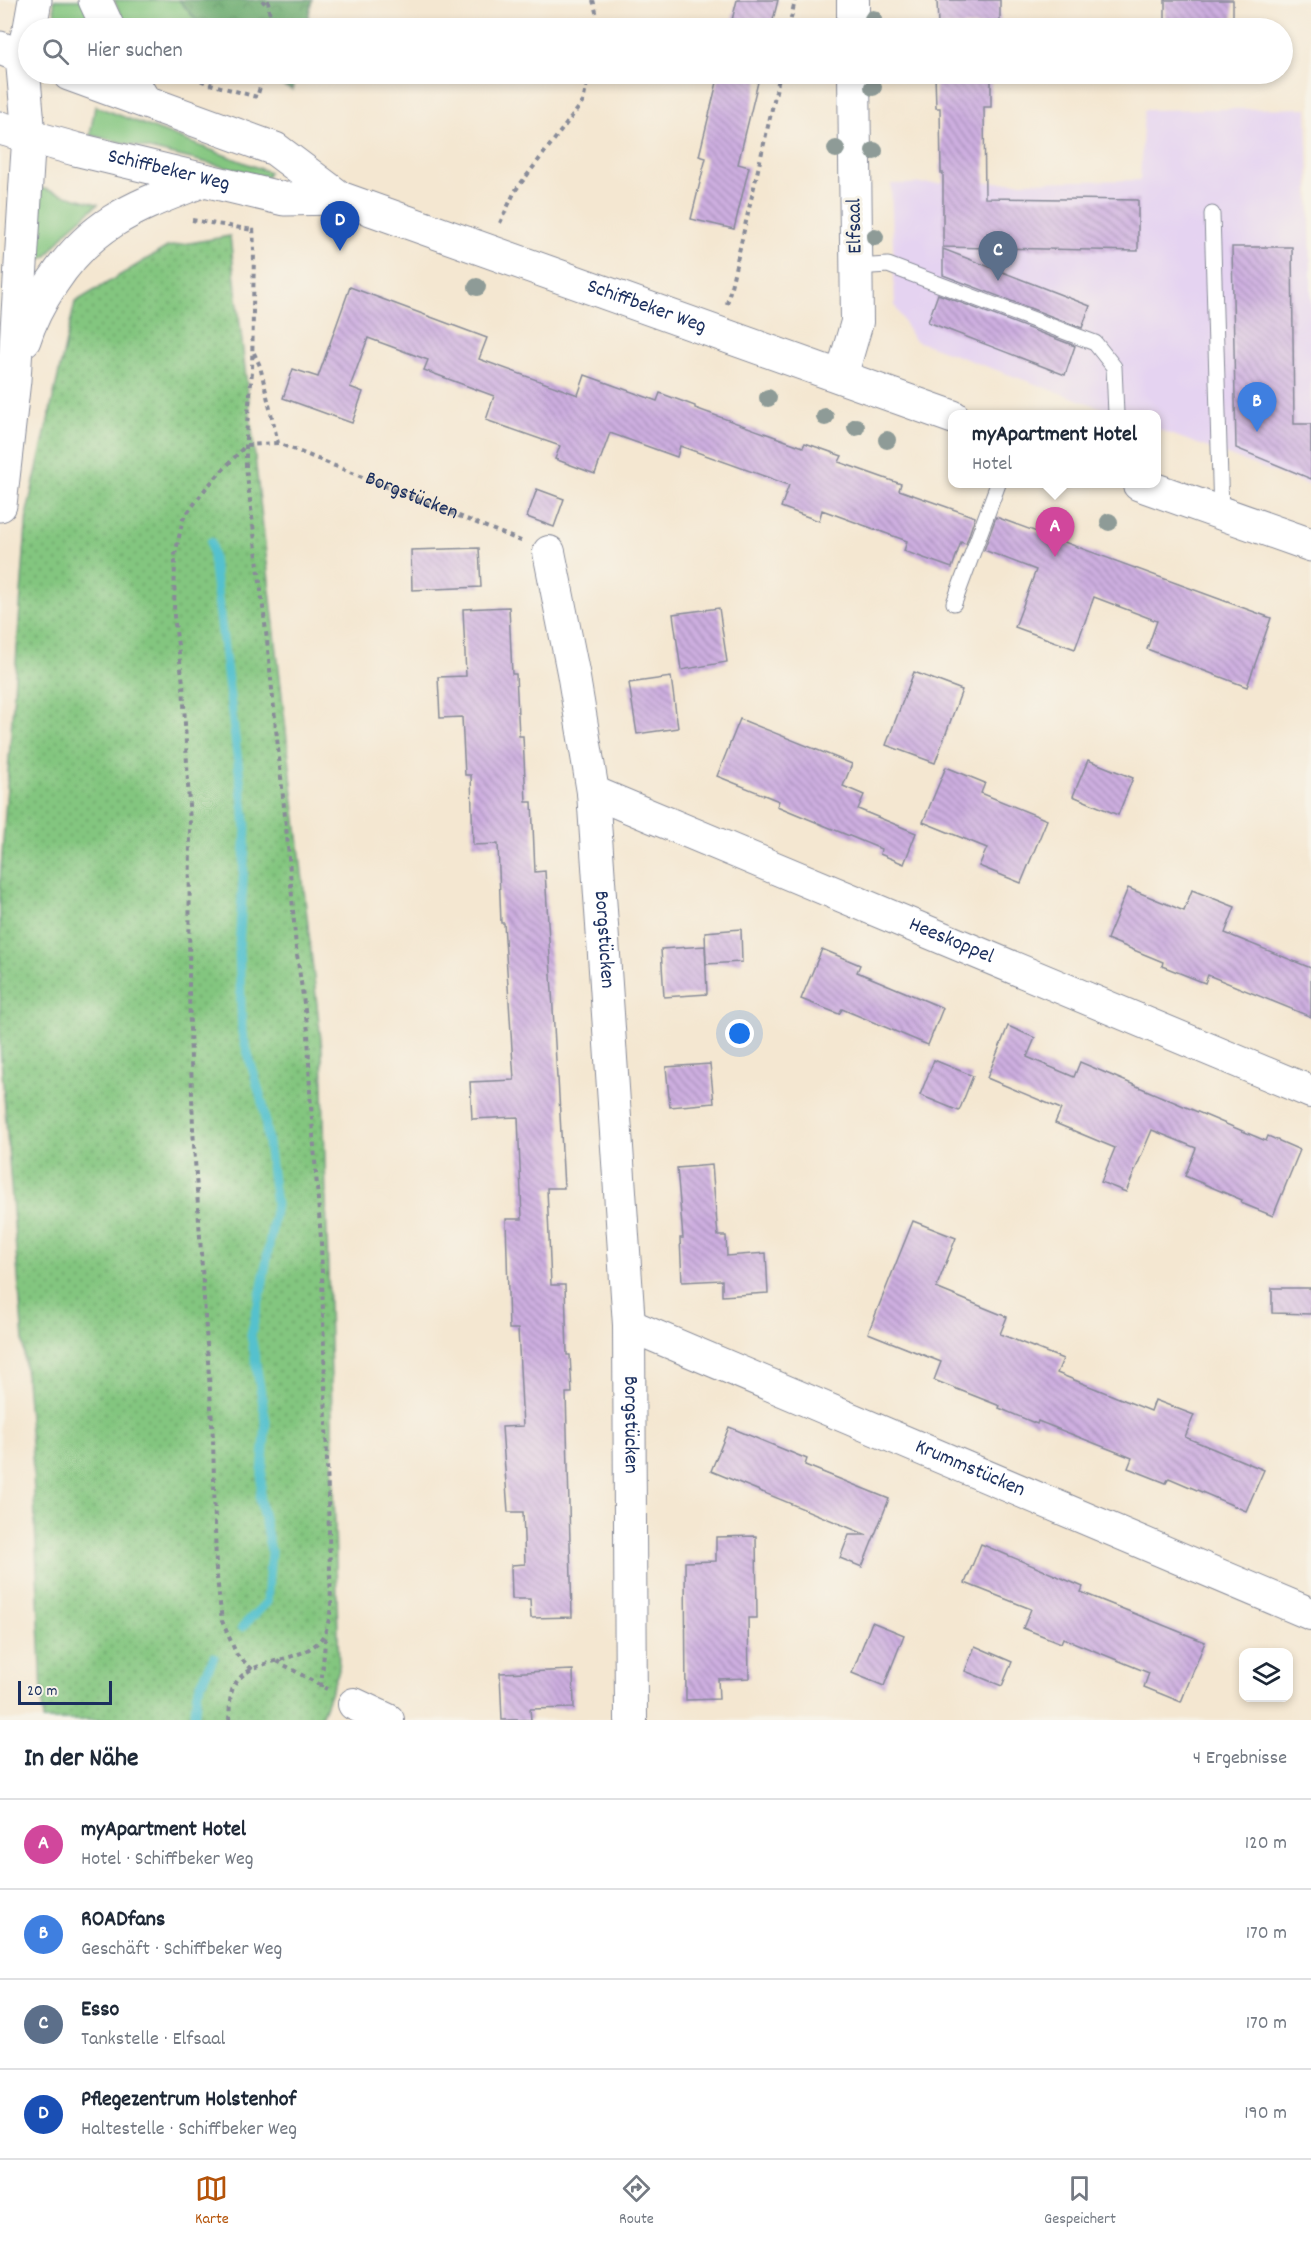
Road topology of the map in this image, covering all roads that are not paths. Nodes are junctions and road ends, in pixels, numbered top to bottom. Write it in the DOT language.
graph roads {
  1 [pos="35,0"];
  2 [pos="94,0"];
  3 [pos="853,0"];
  4 [pos="29,18"];
  5 [pos="103,18"];
  6 [pos="854,18"];
  7 [pos="18,48"];
  8 [pos="121,84"];
  9 [pos="854,84"];
  10 [pos="136,87"];
  11 [pos="14,132"];
  12 [pos="204,180"];
  13 [pos="340,198"];
  14 [pos="1212,214"];
  15 [pos="856,267"];
  16 [pos="841,377"];
  17 [pos="14,380"];
  18 [pos="1116,410"];
  19 [pos="948,415"];
  20 [pos="996,488"];
  21 [pos="1153,488"];
  22 [pos="0,505"];
  23 [pos="1221,513"];
  24 [pos="1311,545"];
  25 [pos="549,552"];
  26 [pos="954,603"];
  27 [pos="593,792"];
  28 [pos="1311,1092"];
  29 [pos="629,1325"];
  30 [pos="1311,1614"];
  31 [pos="354,1704"];
  32 [pos="388,1720"];
  33 [pos="631,1720"];
  1 -- 4 [label="main road"];
  2 -- 5 [label="main road"];
  3 -- 6 [label="street"];
  7 -- 11 [label="main road"];
  8 -- 10 [label="main road, Schiffbeker Weg"];
  9 -- 15 [label="street, Elfsaal"];
  10 -- 13 [label="main road, Schiffbeker Weg"];
  11 -- 12 [label="main road, Schiffbeker Weg"];
  11 -- 17 [label="main road"];
  12 -- 13 [label="main road, Schiffbeker Weg"];
  12 -- 17 [label="main road"];
  13 -- 16 [label="main road, Schiffbeker Weg"];
  14 -- 23 [label="lane"];
  15 -- 16 [label="street, Elfsaal"];
  15 -- 18 [label="lane"];
  16 -- 19 [label="main road, Schiffbeker Weg"];
  17 -- 22 [label="main road"];
  20 -- 26 [label="lane"];
  21 -- 23 [label="main road"];
  23 -- 24 [label="main road"];
  25 -- 27 [label="street, Borgstücken"];
  27 -- 28 [label="street, Heeskoppel"];
  27 -- 29 [label="street, Borgstücken"];
  29 -- 30 [label="street, Krummstücken"];
  29 -- 33 [label="street, Borgstücken"];
  31 -- 32 [label="street"];
}
